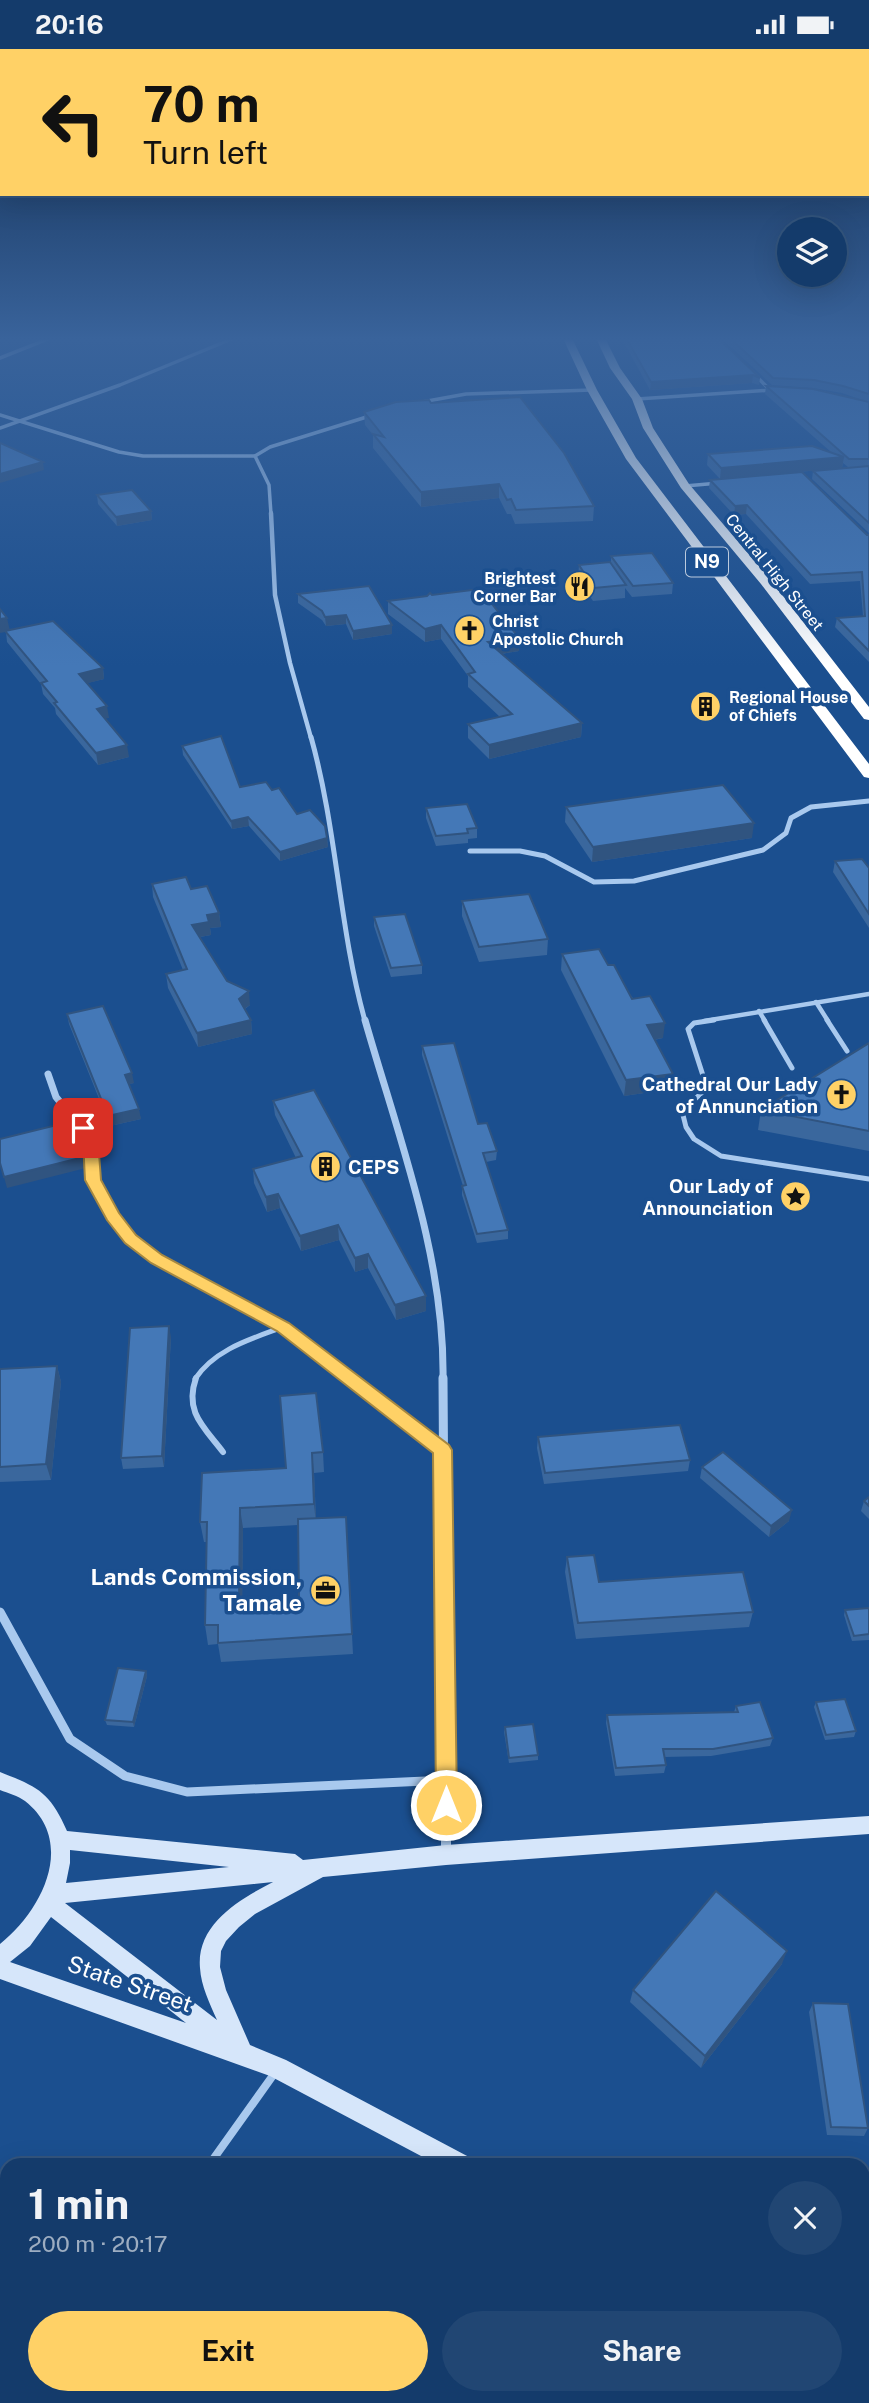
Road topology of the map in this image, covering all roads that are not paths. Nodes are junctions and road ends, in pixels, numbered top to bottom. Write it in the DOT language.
graph roads {
  1 [pos="100,446"];
  2 [pos="274,446"];
  3 [pos="624,446"];
  4 [pos="659,446"];
  5 [pos="255,456"];
  6 [pos="723,482"];
  7 [pos="685,486"];
  8 [pos="783,659"];
  9 [pos="829,665"];
  10 [pos="869,716"];
  11 [pos="869,774"];
  12 [pos="869,801"];
  13 [pos="470,851"];
  14 [pos="869,994"];
  15 [pos="816,1002"];
  16 [pos="760,1011"];
  17 [pos="847,1051"];
  18 [pos="792,1068"];
  19 [pos="48,1074"];
  20 [pos="869,1179"];
  21 [pos="283,1327"];
  22 [pos="442,1450"];
  23 [pos="223,1451"];
  24 [pos="0,1612"];
  25 [pos="447,1780"];
  26 [pos="0,1781"];
  27 [pos="869,1825"];
  28 [pos="60,1840"];
  29 [pos="446,1855"];
  30 [pos="324,1867"];
  31 [pos="52,1899"];
  32 [pos="0,1957"];
  33 [pos="0,1969"];
  34 [pos="242,2053"];
  35 [pos="278,2068"];
  36 [pos="214,2158"];
  37 [pos="448,2158"];
  1 -- 5 [label="street"];
  2 -- 5 [label="street"];
  3 -- 8 [label="highway, N9"];
  4 -- 7 [label="highway, Central High Street / N9"];
  5 -- 22 [label="street"];
  6 -- 7 [label="street"];
  7 -- 9 [label="highway, Central High Street / N9"];
  8 -- 9 [label="highway"];
  8 -- 11 [label="highway, N9"];
  9 -- 10 [label="highway, Central High Street / N9"];
  12 -- 13 [label="street"];
  14 -- 15 [label="lane"];
  15 -- 16 [label="lane"];
  15 -- 17 [label="lane"];
  16 -- 18 [label="lane"];
  16 -- 20 [label="lane"];
  19 -- 21 [label="street"];
  21 -- 22 [label="street"];
  21 -- 23 [label="lane"];
  22 -- 25 [label="street"];
  24 -- 25 [label="street"];
  25 -- 29 [label="street"];
  26 -- 28 [label="street"];
  27 -- 29 [label="street"];
  28 -- 30 [label="street"];
  28 -- 31 [label="street"];
  29 -- 30 [label="street"];
  30 -- 31 [label="street"];
  30 -- 34 [label="street"];
  31 -- 32 [label="street"];
  31 -- 34 [label="street, State Street"];
  33 -- 34 [label="street, State Street"];
  34 -- 35 [label="street, State Street"];
  35 -- 36 [label="lane"];
  35 -- 37 [label="street, State Street"];
}
